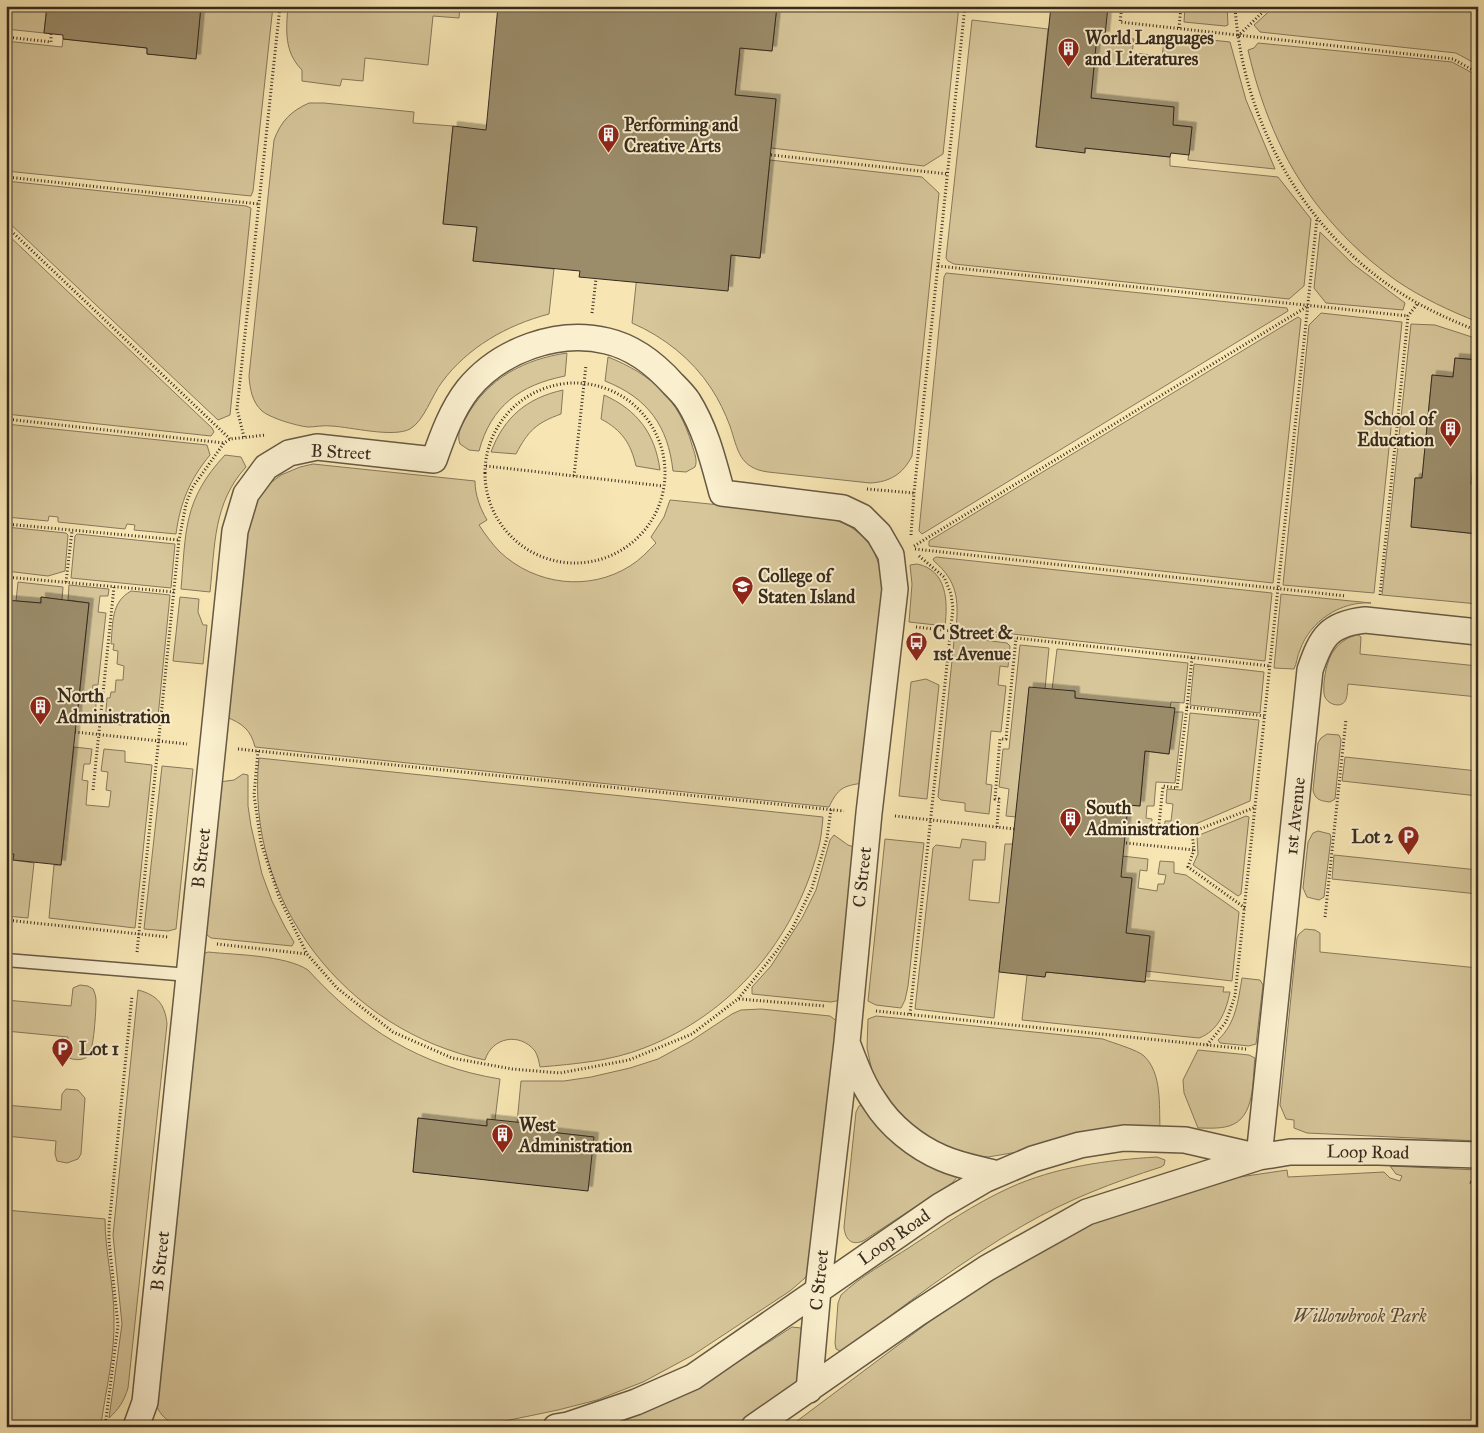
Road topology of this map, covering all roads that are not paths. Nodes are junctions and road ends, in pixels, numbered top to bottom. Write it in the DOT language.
graph roads {
  1 [pos="434,460"];
  2 [pos="1478,632"];
  3 [pos="6,960"];
  4 [pos="189,975"];
  5 [pos="846,1042"];
  6 [pos="1478,1155"];
  7 [pos="1259,1157"];
  8 [pos="998,1174"];
  9 [pos="818,1290"];
  10 [pos="809,1390"];
  11 [pos="136,1427"];
  12 [pos="556,1427"];
  13 [pos="754,1427"];
  1 -- 4 [label="street, B Street"];
  1 -- 5 [label="street, C Street"];
  2 -- 7 [label="street, 1st Avenue"];
  3 -- 4 [label="lane"];
  4 -- 11 [label="street, B Street"];
  5 -- 8 [label="street"];
  5 -- 9 [label="street, C Street"];
  6 -- 7 [label="street, Loop Road"];
  7 -- 8 [label="street, Loop Road"];
  7 -- 10 [label="street, Loop Road"];
  8 -- 9 [label="street, Loop Road"];
  9 -- 10 [label="street, C Street"];
  9 -- 12 [label="street, Loop Road"];
  10 -- 13 [label="street, Loop Road"];
}
